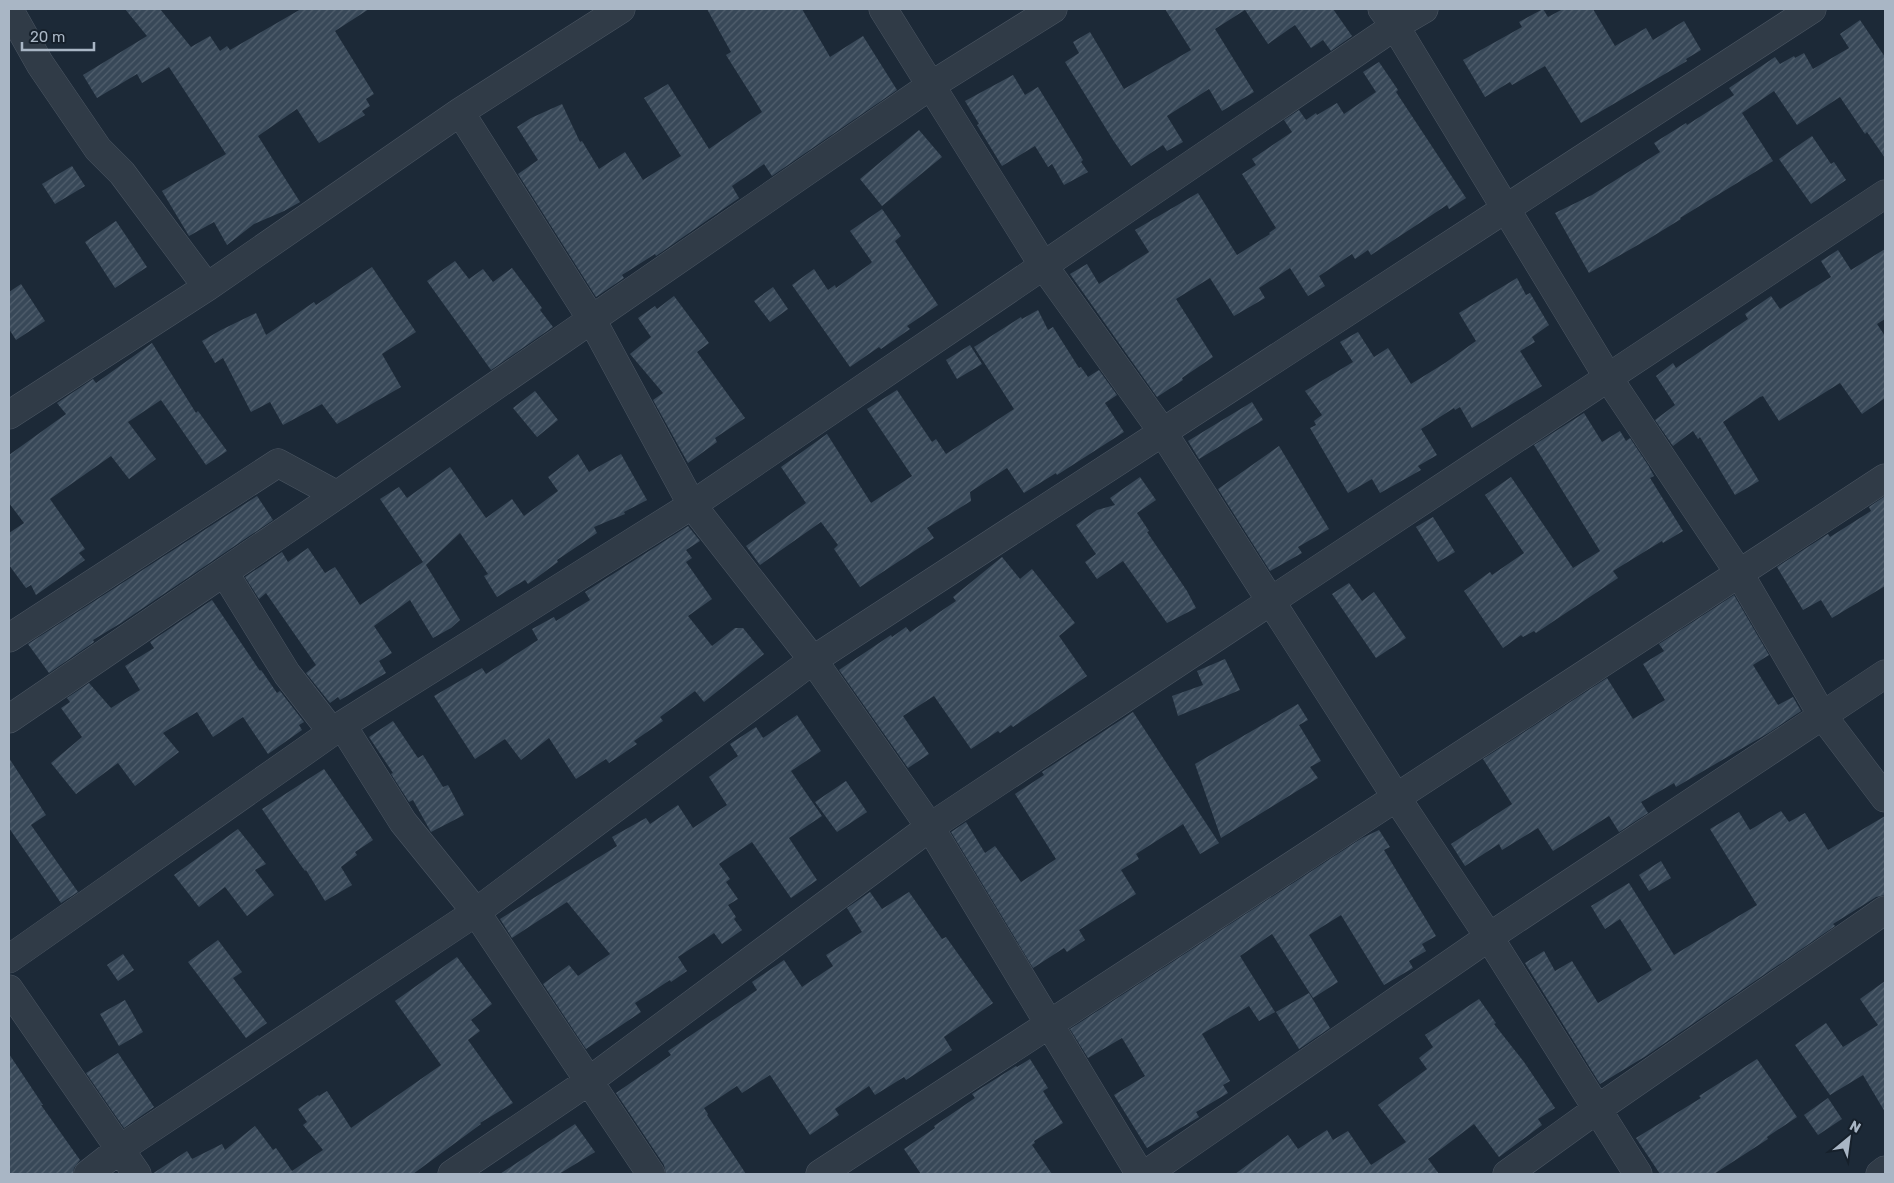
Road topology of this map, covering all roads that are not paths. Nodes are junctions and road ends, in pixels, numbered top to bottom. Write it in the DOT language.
graph roads {
  1 [pos="9,9"];
  2 [pos="621,9"];
  3 [pos="883,9"];
  4 [pos="1053,9"];
  5 [pos="1424,9"];
  6 [pos="1812,9"];
  7 [pos="1388,18"];
  8 [pos="930,86"];
  9 [pos="460,112"];
  10 [pos="1885,194"];
  11 [pos="1504,208"];
  12 [pos="1044,265"];
  13 [pos="207,287"];
  14 [pos="592,320"];
  15 [pos="1609,379"];
  16 [pos="12,405"];
  17 [pos="1162,431"];
  18 [pos="1885,478"];
  19 [pos="337,495"];
  20 [pos="692,504"];
  21 [pos="224,572"];
  22 [pos="1739,574"];
  23 [pos="1271,602"];
  24 [pos="9,638"];
  25 [pos="813,660"];
  26 [pos="1885,674"];
  27 [pos="1822,715"];
  28 [pos="9,719"];
  29 [pos="337,728"];
  30 [pos="1396,797"];
  31 [pos="1885,798"];
  32 [pos="930,828"];
  33 [pos="1885,910"];
  34 [pos="476,912"];
  35 [pos="1489,937"];
  36 [pos="9,959"];
  37 [pos="9,989"];
  38 [pos="1049,1024"];
  39 [pos="589,1081"];
  40 [pos="1596,1110"];
  41 [pos="120,1149"];
  42 [pos="1885,1170"];
  43 [pos="88,1174"];
  44 [pos="137,1174"];
  45 [pos="452,1174"];
  46 [pos="651,1174"];
  47 [pos="820,1174"];
  48 [pos="1140,1174"];
  49 [pos="1146,1174"];
  50 [pos="1507,1174"];
  51 [pos="1638,1174"];
  52 [pos="1880,1174"];
  1 -- 13 [label="street"];
  2 -- 9 [label="street"];
  3 -- 8 [label="street"];
  4 -- 8 [label="street"];
  5 -- 7 [label="street"];
  6 -- 11 [label="street"];
  7 -- 11 [label="street"];
  7 -- 12 [label="street"];
  8 -- 12 [label="street"];
  8 -- 14 [label="street"];
  9 -- 13 [label="street"];
  9 -- 14 [label="street"];
  10 -- 15 [label="street"];
  11 -- 15 [label="street"];
  11 -- 17 [label="street"];
  12 -- 17 [label="street"];
  12 -- 20 [label="street"];
  13 -- 16 [label="street"];
  14 -- 19 [label="street"];
  14 -- 20 [label="street"];
  15 -- 22 [label="street"];
  15 -- 23 [label="street"];
  17 -- 23 [label="street"];
  17 -- 25 [label="street"];
  18 -- 22 [label="street"];
  19 -- 21 [label="street"];
  19 -- 24 [label="street"];
  20 -- 25 [label="street"];
  20 -- 29 [label="street"];
  21 -- 28 [label="street"];
  21 -- 29 [label="street"];
  22 -- 27 [label="street"];
  22 -- 30 [label="street"];
  23 -- 30 [label="street"];
  23 -- 32 [label="street"];
  25 -- 32 [label="street"];
  25 -- 34 [label="street"];
  26 -- 27 [label="street"];
  27 -- 31 [label="street"];
  27 -- 35 [label="street"];
  29 -- 34 [label="street"];
  29 -- 36 [label="street"];
  30 -- 35 [label="street"];
  30 -- 38 [label="street"];
  32 -- 38 [label="street"];
  32 -- 39 [label="street"];
  33 -- 40 [label="street"];
  34 -- 39 [label="street"];
  34 -- 41 [label="street"];
  35 -- 40 [label="street"];
  35 -- 49 [label="street"];
  37 -- 41 [label="street"];
  38 -- 47 [label="street"];
  38 -- 48 [label="street"];
  39 -- 45 [label="street"];
  39 -- 46 [label="street"];
  40 -- 50 [label="street"];
  40 -- 51 [label="street"];
  41 -- 43 [label="street"];
  41 -- 44 [label="street"];
  42 -- 52 [label="street"];
}
